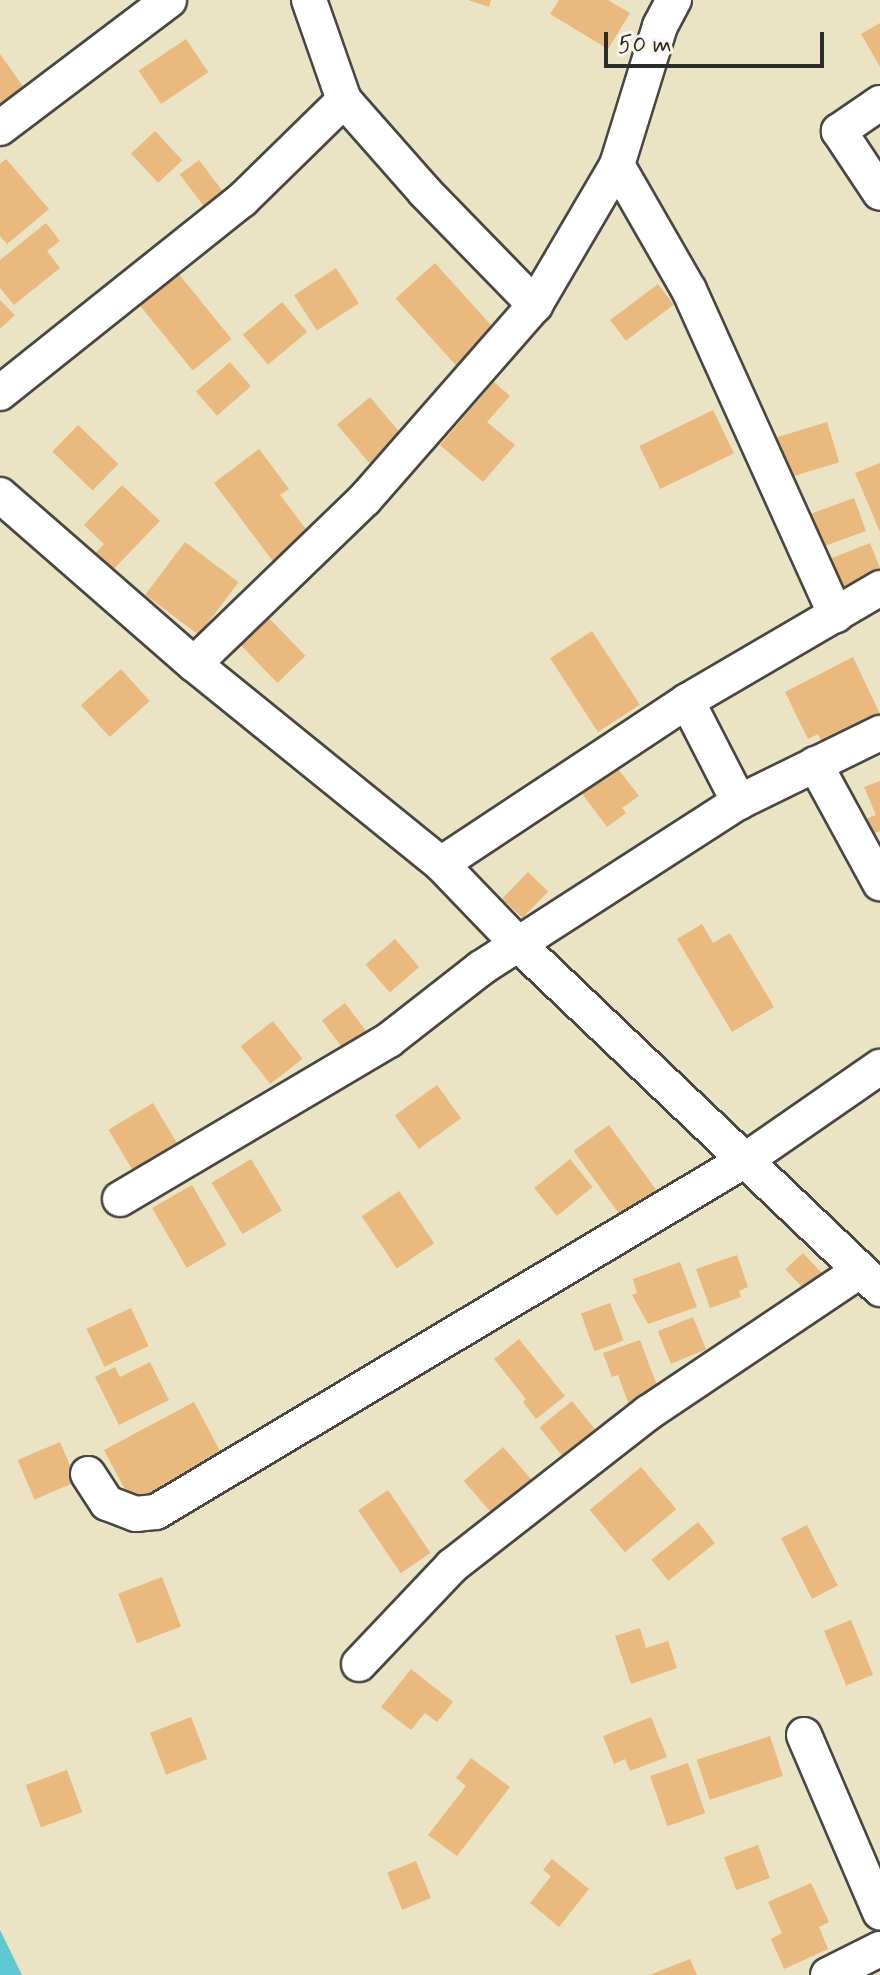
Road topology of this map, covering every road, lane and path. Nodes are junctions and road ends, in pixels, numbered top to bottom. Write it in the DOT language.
graph roads {
  1 [pos="169,0"];
  2 [pos="309,0"];
  3 [pos="674,0"];
  4 [pos="344,100"];
  5 [pos="880,103"];
  6 [pos="0,128"];
  7 [pos="617,165"];
  8 [pos="880,193"];
  9 [pos="535,305"];
  10 [pos="0,393"];
  11 [pos="0,495"];
  12 [pos="880,588"];
  13 [pos="836,615"];
  14 [pos="194,664"];
  15 [pos="687,701"];
  16 [pos="880,733"];
  17 [pos="815,764"];
  18 [pos="739,802"];
  19 [pos="441,864"];
  20 [pos="880,883"];
  21 [pos="519,945"];
  22 [pos="880,1067"];
  23 [pos="747,1159"];
  24 [pos="120,1199"];
  25 [pos="869,1280"];
  26 [pos="88,1474"];
  27 [pos="359,1664"];
  28 [pos="804,1735"];
  29 [pos="880,1912"];
  30 [pos="880,1949"];
  31 [pos="828,1975"];
  1 -- 6 [label="street"];
  2 -- 4 [label="street"];
  3 -- 7 [label="street"];
  4 -- 9 [label="street"];
  4 -- 10 [label="street"];
  5 -- 8 [label="street"];
  7 -- 9 [label="street"];
  7 -- 13 [label="street"];
  9 -- 14 [label="street"];
  11 -- 14 [label="street"];
  12 -- 13 [label="street"];
  13 -- 15 [label="street"];
  14 -- 19 [label="street"];
  15 -- 18 [label="street"];
  15 -- 19 [label="street"];
  16 -- 17 [label="street"];
  17 -- 18 [label="street"];
  17 -- 20 [label="street"];
  18 -- 21 [label="street"];
  19 -- 21 [label="street"];
  21 -- 23 [label="street"];
  21 -- 24 [label="street"];
  22 -- 23 [label="street"];
  23 -- 25 [label="street"];
  23 -- 26 [label="street"];
  25 -- 27 [label="street"];
  28 -- 29 [label="street"];
  30 -- 31 [label="street"];
}
